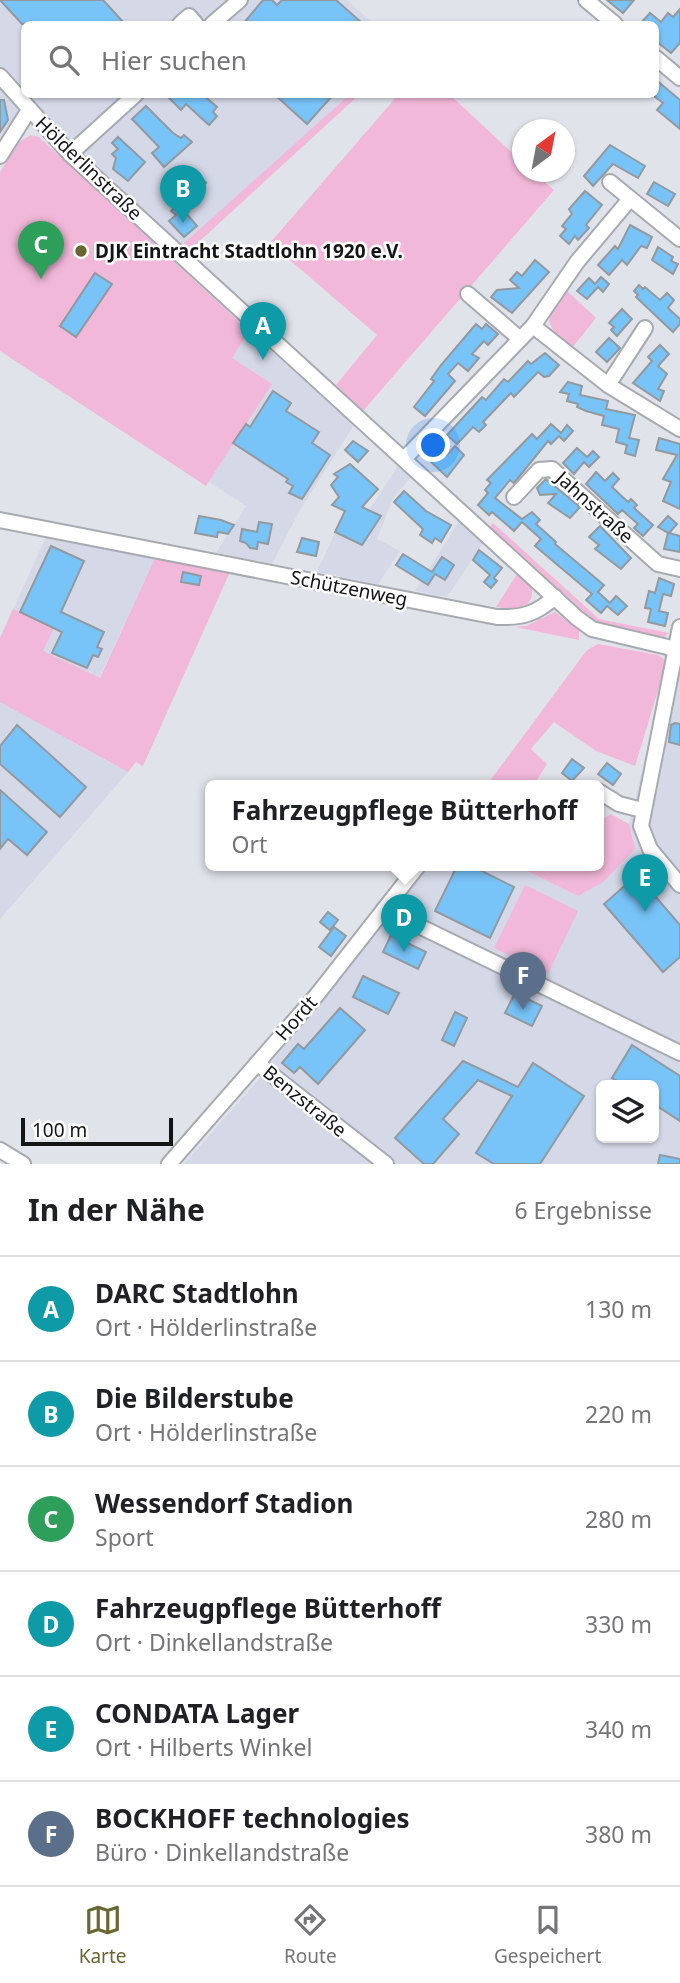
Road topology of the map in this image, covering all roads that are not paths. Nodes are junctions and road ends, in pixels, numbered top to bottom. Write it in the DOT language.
graph roads {
  1 [pos="240,0"];
  2 [pos="586,0"];
  3 [pos="216,21"];
  4 [pos="611,21"];
  5 [pos="659,60"];
  6 [pos="0,76"];
  7 [pos="680,78"];
  8 [pos="132,98"];
  9 [pos="29,110"];
  10 [pos="70,154"];
  11 [pos="0,156"];
  12 [pos="610,182"];
  13 [pos="630,199"];
  14 [pos="680,239"];
  15 [pos="468,294"];
  16 [pos="533,326"];
  17 [pos="645,328"];
  18 [pos="520,339"];
  19 [pos="608,385"];
  20 [pos="680,429"];
  21 [pos="405,458"];
  22 [pos="514,497"];
  23 [pos="0,520"];
  24 [pos="680,569"];
  25 [pos="555,597"];
  26 [pos="680,626"];
  27 [pos="678,650"];
  28 [pos="604,795"];
  29 [pos="642,810"];
  30 [pos="414,871"];
  31 [pos="680,886"];
  32 [pos="384,909"];
  33 [pos="680,1053"];
  34 [pos="257,1063"];
  35 [pos="0,1150"];
  36 [pos="23,1164"];
  37 [pos="169,1164"];
  38 [pos="386,1164"];
  1 -- 3 [label="street"];
  2 -- 4 [label="street"];
  5 -- 7 [label="street"];
  6 -- 9 [label="street, Hölderlinstraße"];
  8 -- 10 [label="street"];
  9 -- 10 [label="street, Hölderlinstraße"];
  9 -- 11 [label="street"];
  10 -- 21 [label="street, Hölderlinstraße"];
  12 -- 13 [label="street"];
  13 -- 14 [label="street"];
  13 -- 16 [label="street"];
  15 -- 18 [label="street"];
  16 -- 18 [label="street"];
  16 -- 19 [label="street"];
  17 -- 19 [label="street"];
  18 -- 21 [label="street"];
  19 -- 20 [label="street"];
  21 -- 25 [label="street, Hölderlinstraße"];
  22 -- 24 [label="street, Jahnstraße"];
  23 -- 25 [label="street, Schützenweg"];
  25 -- 27 [label="street"];
  26 -- 27 [label="street"];
  27 -- 29 [label="street"];
  28 -- 29 [label="street"];
  29 -- 31 [label="street"];
  30 -- 32 [label="street, Hordt"];
  32 -- 33 [label="street"];
  32 -- 34 [label="street, Hordt"];
  34 -- 37 [label="street, Hordt"];
  34 -- 38 [label="street, Benzstraße"];
  35 -- 36 [label="street"];
}
